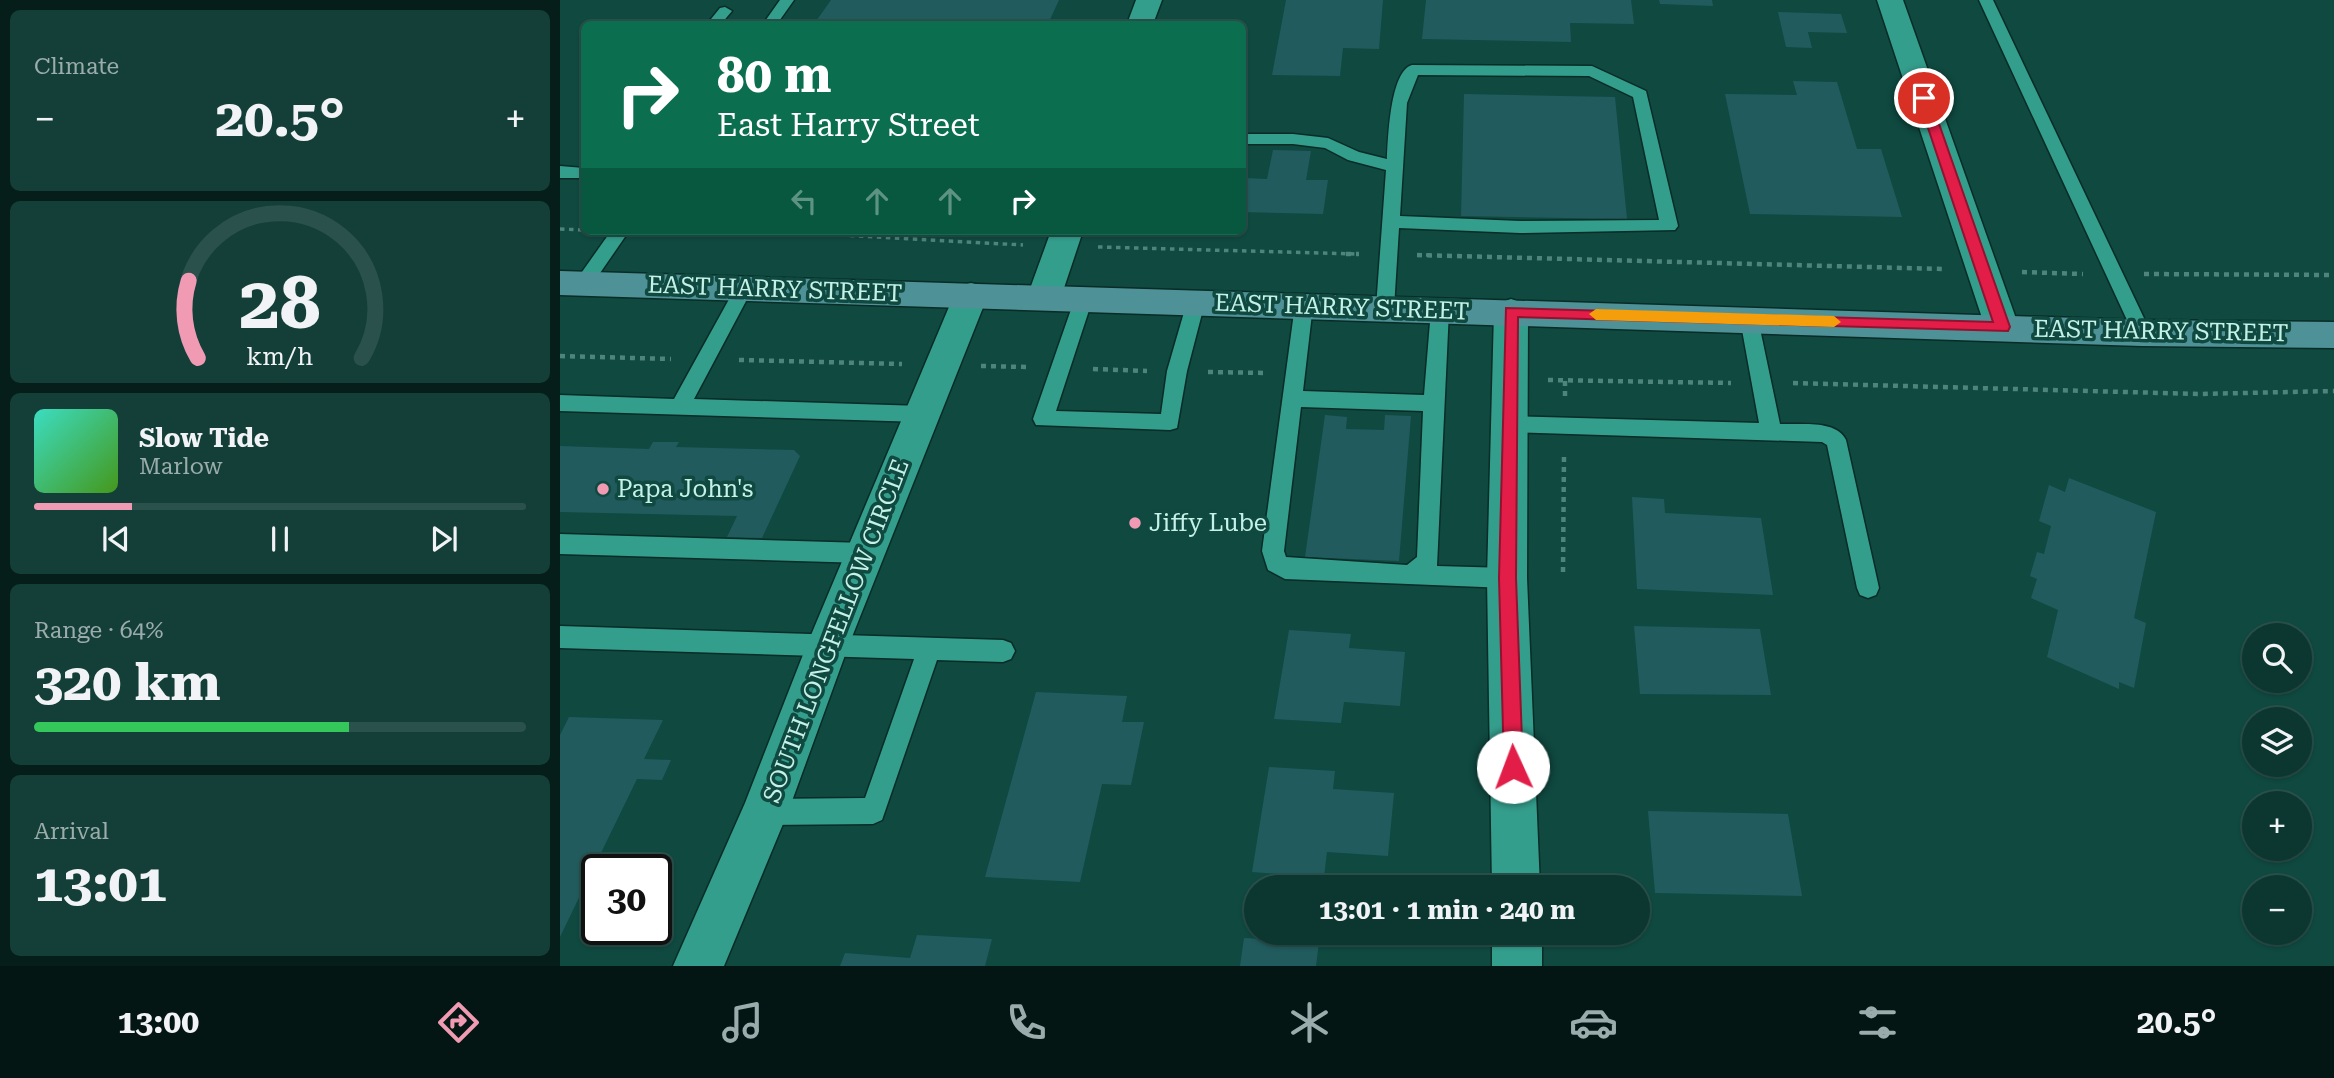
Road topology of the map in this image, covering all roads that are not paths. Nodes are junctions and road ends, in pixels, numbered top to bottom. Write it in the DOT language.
graph roads {
  1 [pos="788,0"];
  2 [pos="1149,0"];
  3 [pos="1891,0"];
  4 [pos="1986,0"];
  5 [pos="725,11"];
  6 [pos="717,21"];
  7 [pos="772,21"];
  8 [pos="1141,21"];
  9 [pos="1246,139"];
  10 [pos="1394,166"];
  11 [pos="560,172"];
  12 [pos="581,173"];
  13 [pos="1391,222"];
  14 [pos="616,235"];
  15 [pos="1065,238"];
  16 [pos="571,283"];
  17 [pos="744,288"];
  18 [pos="971,295"];
  19 [pos="1044,297"];
  20 [pos="1084,298"];
  21 [pos="1196,302"];
  22 [pos="1304,305"];
  23 [pos="1385,308"];
  24 [pos="1440,310"];
  25 [pos="1511,312"];
  26 [pos="1749,319"];
  27 [pos="2003,327"];
  28 [pos="2142,333"];
  29 [pos="2334,335"];
  30 [pos="1292,398"];
  31 [pos="560,403"];
  32 [pos="1433,403"];
  33 [pos="680,407"];
  34 [pos="922,414"];
  35 [pos="1509,424"];
  36 [pos="1771,432"];
  37 [pos="560,544"];
  38 [pos="865,553"];
  39 [pos="1408,575"];
  40 [pos="1507,578"];
  41 [pos="1868,587"];
  42 [pos="560,637"];
  43 [pos="827,647"];
  44 [pos="929,649"];
  45 [pos="1003,651"];
  46 [pos="765,812"];
  47 [pos="1517,875"];
  48 [pos="1517,945"];
  49 [pos="698,966"];
  50 [pos="1517,966"];
  1 -- 7 [label="lane"];
  2 -- 8 [label="street"];
  3 -- 27 [label="street"];
  4 -- 28 [label="lane"];
  5 -- 6 [label="lane"];
  9 -- 10 [label="lane"];
  10 -- 13 [label="lane"];
  10 -- 13 [label="lane"];
  11 -- 12 [label="lane"];
  13 -- 23 [label="lane"];
  14 -- 16 [label="lane"];
  15 -- 19 [label="street"];
  16 -- 17 [label="main road, EAST HARRY STREET"];
  17 -- 18 [label="main road, EAST HARRY STREET"];
  17 -- 33 [label="lane"];
  18 -- 19 [label="main road, EAST HARRY STREET"];
  18 -- 34 [label="street, SOUTH LONGFELLOW CIRCLE"];
  19 -- 20 [label="main road, EAST HARRY STREET"];
  20 -- 21 [label="main road, EAST HARRY STREET"];
  20 -- 21 [label="lane"];
  21 -- 22 [label="main road, EAST HARRY STREET"];
  22 -- 23 [label="main road, EAST HARRY STREET"];
  22 -- 30 [label="lane"];
  23 -- 24 [label="main road, EAST HARRY STREET"];
  24 -- 25 [label="main road, EAST HARRY STREET"];
  24 -- 32 [label="lane"];
  25 -- 26 [label="main road, EAST HARRY STREET"];
  25 -- 35 [label="street"];
  26 -- 27 [label="main road, EAST HARRY STREET"];
  26 -- 36 [label="lane"];
  27 -- 28 [label="main road, EAST HARRY STREET"];
  28 -- 29 [label="main road, EAST HARRY STREET"];
  30 -- 32 [label="lane"];
  30 -- 39 [label="lane"];
  31 -- 33 [label="lane"];
  32 -- 39 [label="lane"];
  33 -- 34 [label="lane"];
  34 -- 38 [label="street, SOUTH LONGFELLOW CIRCLE"];
  35 -- 36 [label="lane"];
  35 -- 40 [label="street"];
  36 -- 41 [label="lane"];
  37 -- 38 [label="lane"];
  38 -- 43 [label="street, SOUTH LONGFELLOW CIRCLE"];
  39 -- 40 [label="lane"];
  40 -- 47 [label="street"];
  42 -- 43 [label="lane"];
  43 -- 44 [label="lane"];
  43 -- 46 [label="street, SOUTH LONGFELLOW CIRCLE"];
  44 -- 45 [label="lane"];
  44 -- 46 [label="lane"];
  46 -- 49 [label="street, SOUTH LONGFELLOW CIRCLE"];
  48 -- 50 [label="street"];
}
